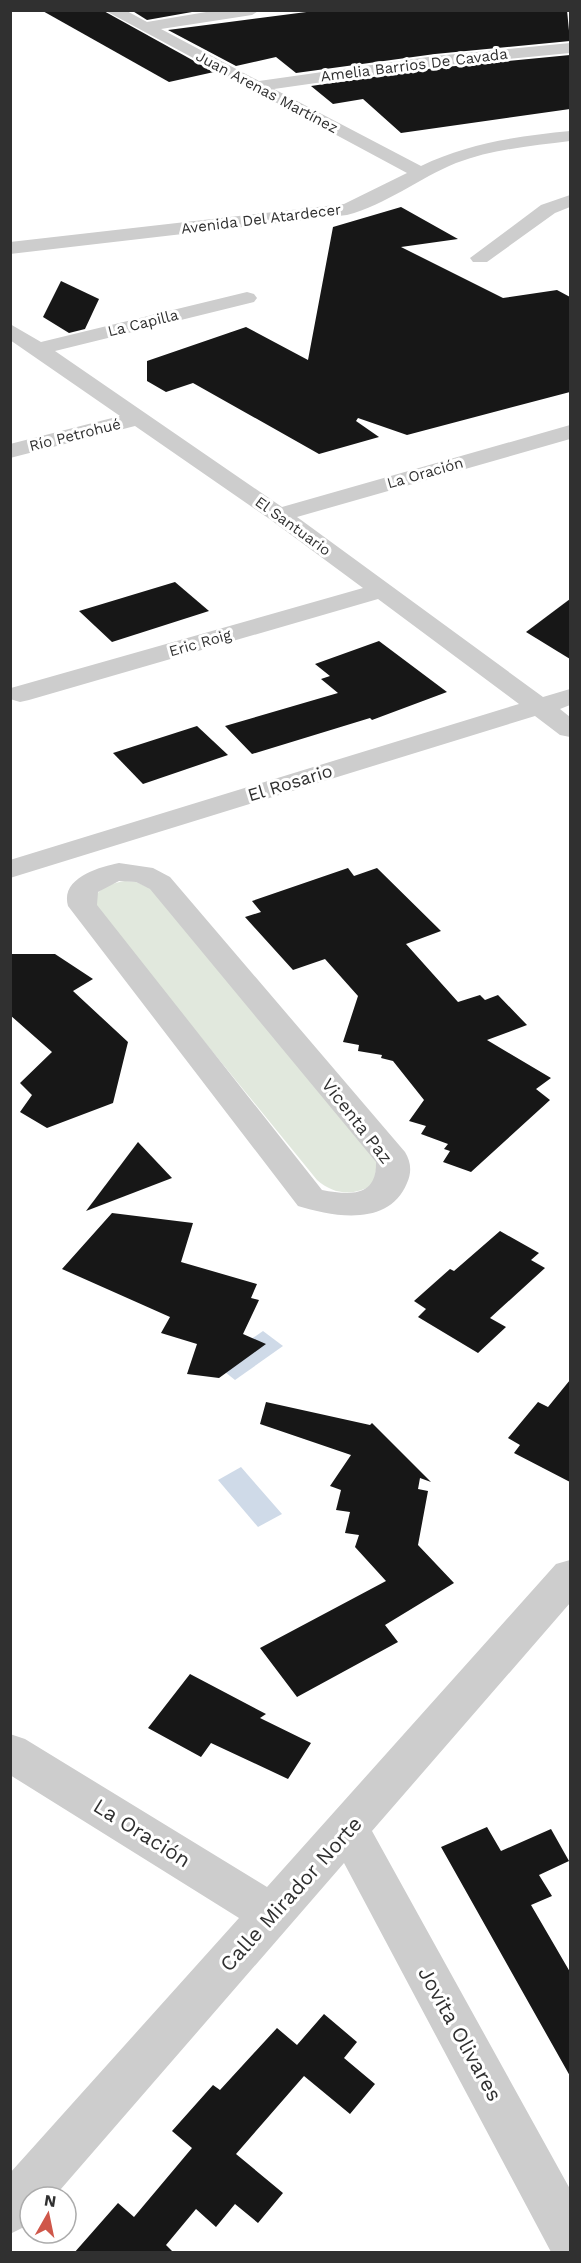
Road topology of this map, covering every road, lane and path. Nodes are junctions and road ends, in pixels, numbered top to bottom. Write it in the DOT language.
graph roads {
  1 [pos="112,10"];
  2 [pos="252,10"];
  3 [pos="144,27"];
  4 [pos="570,48"];
  5 [pos="257,86"];
  6 [pos="570,136"];
  7 [pos="421,173"];
  8 [pos="570,201"];
  9 [pos="10,248"];
  10 [pos="480,258"];
  11 [pos="247,297"];
  12 [pos="10,330"];
  13 [pos="39,349"];
  14 [pos="140,418"];
  15 [pos="570,432"];
  16 [pos="10,451"];
  17 [pos="279,515"];
  18 [pos="380,591"];
  19 [pos="20,694"];
  20 [pos="570,697"];
  21 [pos="540,705"];
  22 [pos="570,729"];
  23 [pos="84,846"];
  24 [pos="10,869"];
  25 [pos="108,874"];
  26 [pos="570,1576"];
  27 [pos="10,1752"];
  28 [pos="349,1830"];
  29 [pos="273,1915"];
  30 [pos="10,2210"];
  31 [pos="570,2238"];
  1 -- 3 [label="street, Juan Arenas Martínez"];
  2 -- 3 [label="street"];
  3 -- 5 [label="street, Juan Arenas Martínez"];
  4 -- 5 [label="street, Amelia Barrios De Cavada"];
  5 -- 7 [label="street, Juan Arenas Martínez"];
  6 -- 7 [label="street, Avenida Del Atardecer"];
  7 -- 9 [label="street, Avenida Del Atardecer"];
  8 -- 10 [label="street"];
  11 -- 13 [label="street, La Capilla"];
  12 -- 13 [label="street, El Santuario"];
  13 -- 14 [label="street, El Santuario"];
  14 -- 16 [label="street, Río Petrohué"];
  14 -- 17 [label="street, El Santuario"];
  15 -- 17 [label="street, La Oración"];
  17 -- 18 [label="street, El Santuario"];
  18 -- 19 [label="street, Eric Roig"];
  18 -- 21 [label="street, El Santuario"];
  20 -- 21 [label="street, El Rosario"];
  21 -- 22 [label="street, El Santuario"];
  21 -- 23 [label="street, El Rosario"];
  23 -- 24 [label="street, El Rosario"];
  23 -- 25 [label="street"];
  25 -- 25 [label="street, Vicenta Paz"];
  26 -- 28 [label="street, Calle Mirador Norte"];
  27 -- 29 [label="street, La Oración"];
  28 -- 29 [label="street, Calle Mirador Norte"];
  28 -- 31 [label="street, Jovita Olivares"];
  29 -- 30 [label="street, Calle Mirador Norte"];
}
